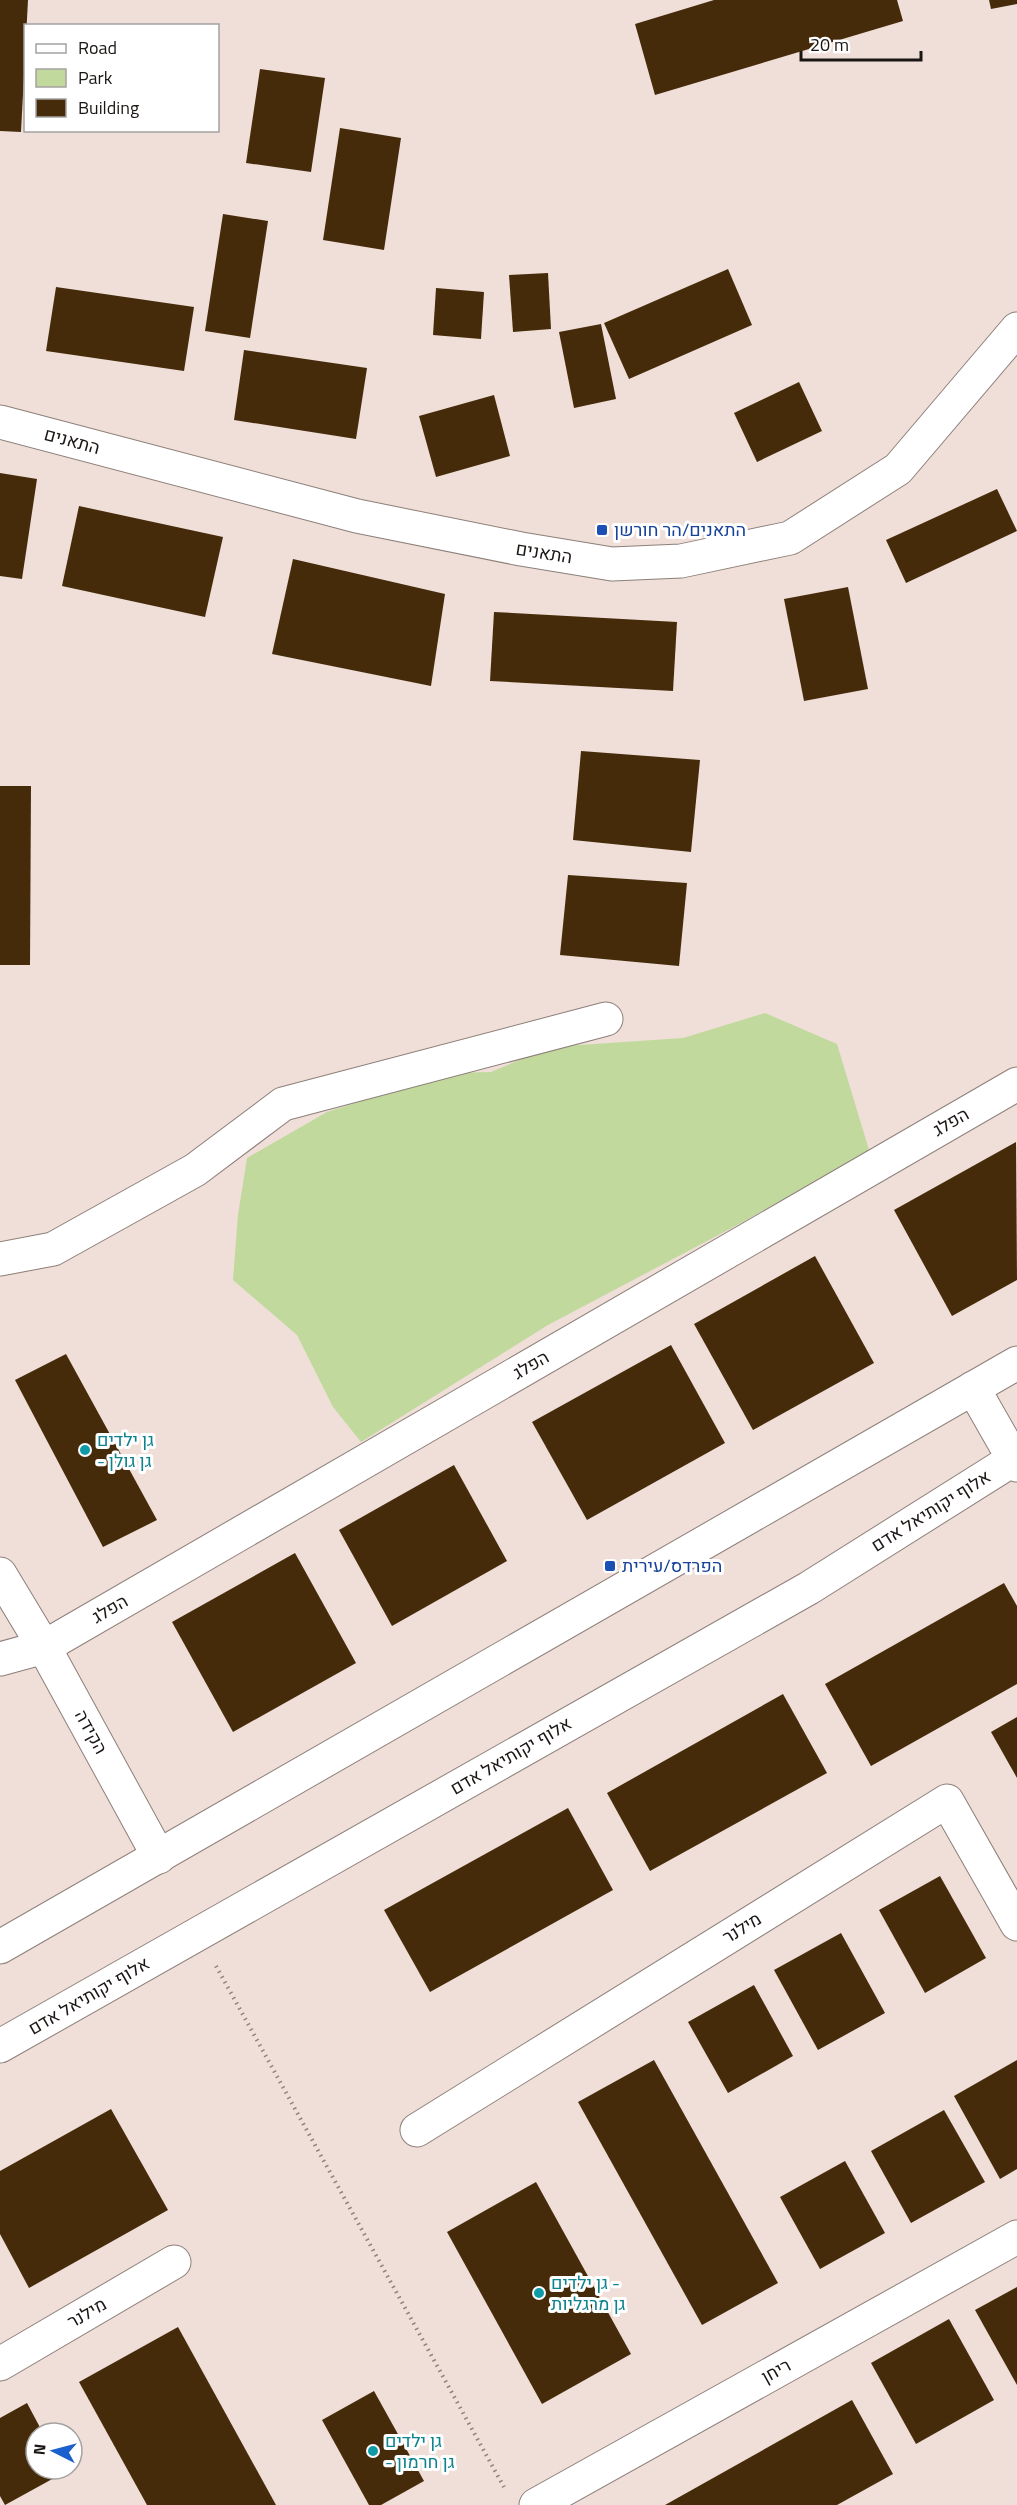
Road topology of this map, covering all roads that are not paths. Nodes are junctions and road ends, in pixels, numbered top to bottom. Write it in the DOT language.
graph roads {
  1 [pos="1017,329"];
  2 [pos="0,422"];
  3 [pos="606,1019"];
  4 [pos="1017,1084"];
  5 [pos="0,1259"];
  6 [pos="1017,1363"];
  7 [pos="973,1388"];
  8 [pos="1016,1460"];
  9 [pos="0,1574"];
  10 [pos="44,1647"];
  11 [pos="0,1659"];
  12 [pos="159,1857"];
  13 [pos="1017,1924"];
  14 [pos="0,1947"];
  15 [pos="0,2046"];
  16 [pos="417,2130"];
  17 [pos="1017,2237"];
  18 [pos="174,2262"];
  19 [pos="0,2364"];
  20 [pos="522,2500"];
  1 -- 2 [label="street, התאנים"];
  3 -- 5 [label="street"];
  4 -- 10 [label="street, הפלג"];
  6 -- 7 [label="street"];
  7 -- 8 [label="street"];
  7 -- 12 [label="street"];
  8 -- 15 [label="street, אלוף יקותיאל אדם"];
  9 -- 10 [label="street, הקידה"];
  10 -- 11 [label="street"];
  10 -- 12 [label="street, הקידה"];
  12 -- 14 [label="street"];
  13 -- 16 [label="street, מילנר"];
  17 -- 20 [label="street, ריחן"];
  18 -- 19 [label="street, מילנר"];
}
